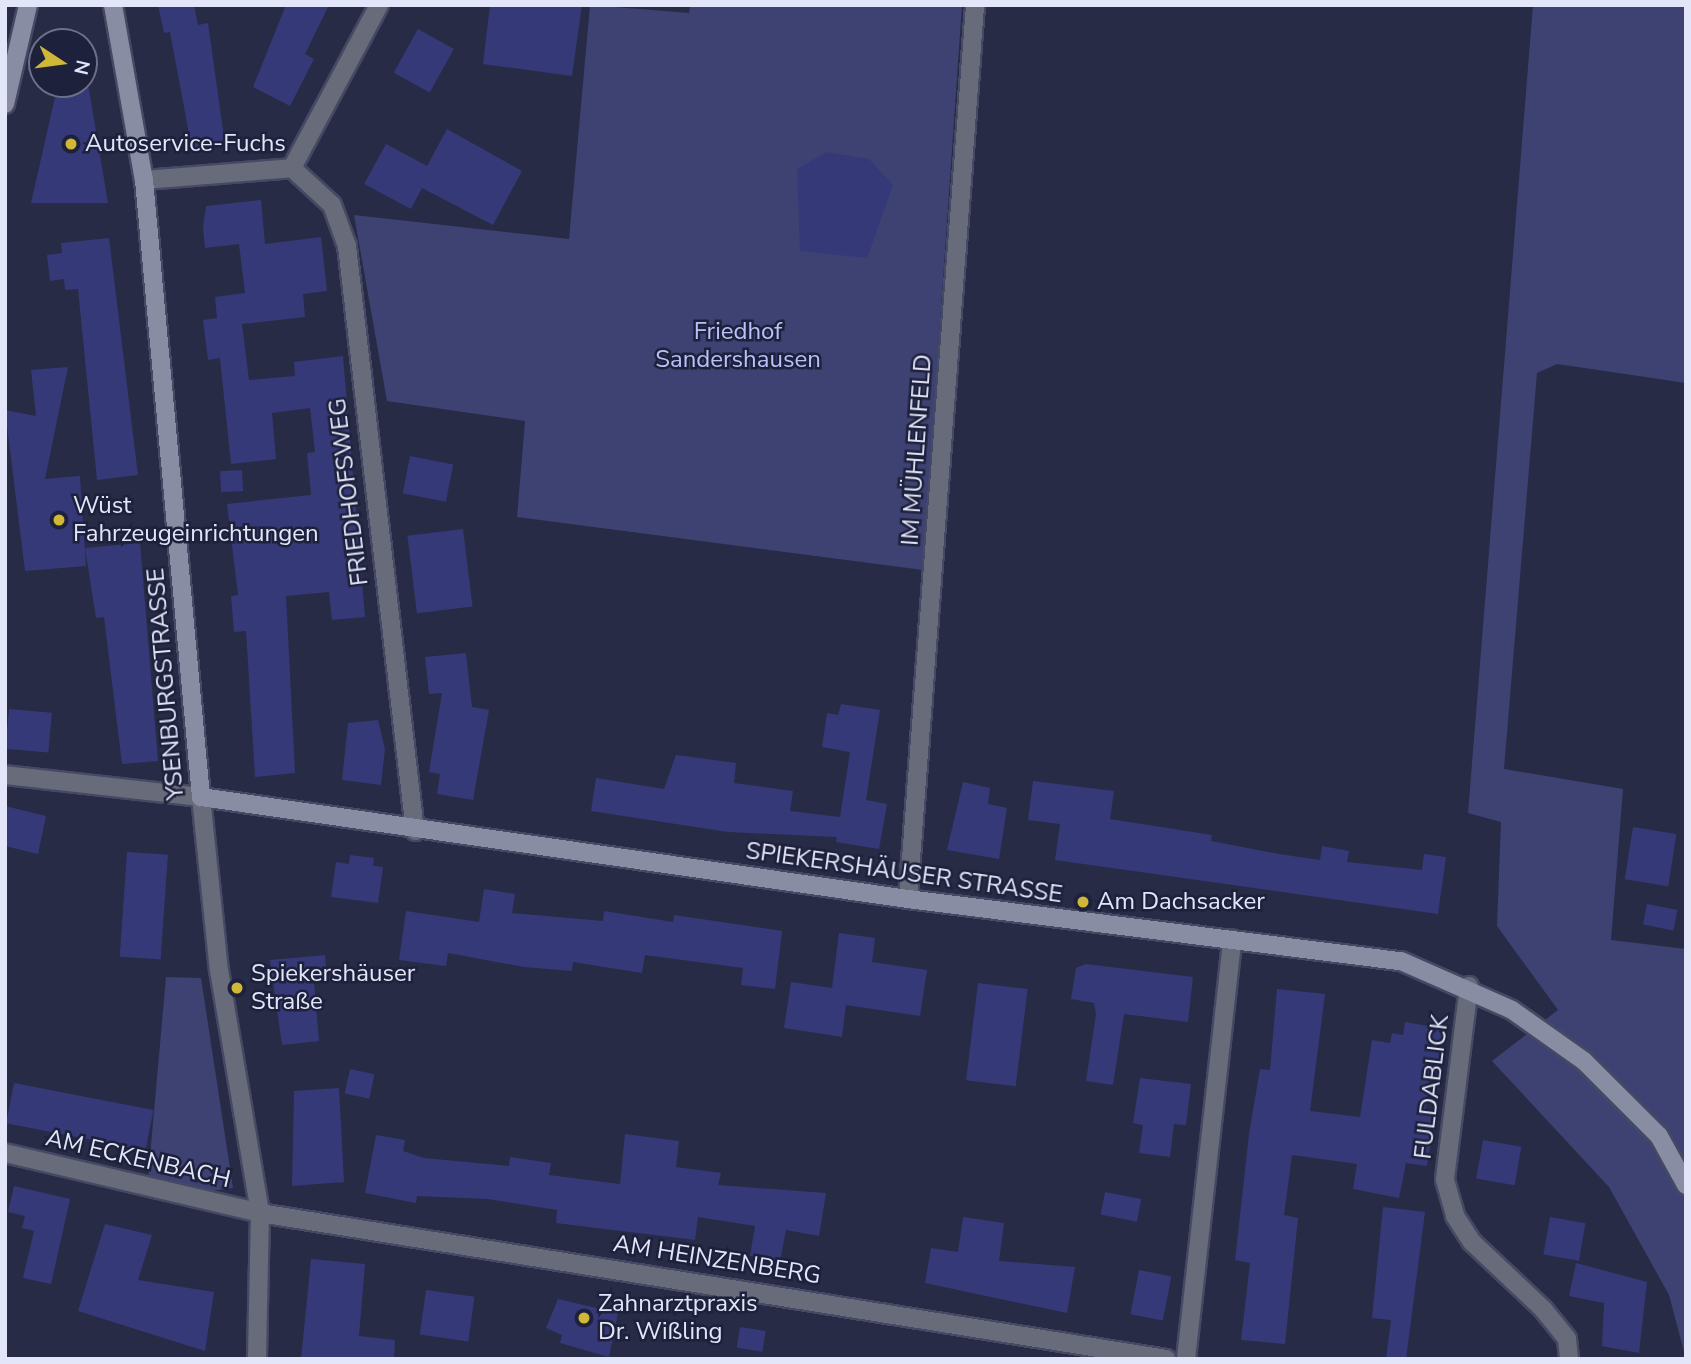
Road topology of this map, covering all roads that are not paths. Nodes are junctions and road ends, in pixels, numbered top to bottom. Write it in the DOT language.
graph roads {
  1 [pos="28,5"];
  2 [pos="113,5"];
  3 [pos="379,5"];
  4 [pos="975,5"];
  5 [pos="5,104"];
  6 [pos="292,168"];
  7 [pos="144,180"];
  8 [pos="5,775"];
  9 [pos="201,797"];
  10 [pos="415,831"];
  11 [pos="908,899"];
  12 [pos="1232,940"];
  13 [pos="1469,986"];
  14 [pos="5,1153"];
  15 [pos="1686,1185"];
  16 [pos="260,1213"];
  17 [pos="257,1359"];
  18 [pos="1166,1359"];
  19 [pos="1186,1359"];
  20 [pos="1569,1359"];
  1 -- 5 [label="street"];
  2 -- 7 [label="street, YSENBURGSTRASSE"];
  3 -- 6 [label="street"];
  4 -- 11 [label="street, IM MÜHLENFELD"];
  6 -- 7 [label="street"];
  6 -- 10 [label="street, FRIEDHOFSWEG"];
  7 -- 9 [label="street, YSENBURGSTRASSE"];
  8 -- 9 [label="street"];
  9 -- 10 [label="street, SPIEKERSHÄUSER STRASSE"];
  9 -- 16 [label="street, YSENBURGSTRASSE"];
  10 -- 11 [label="street, SPIEKERSHÄUSER STRASSE"];
  11 -- 12 [label="street, SPIEKERSHÄUSER STRASSE"];
  12 -- 13 [label="street, SPIEKERSHÄUSER STRASSE"];
  12 -- 19 [label="street"];
  13 -- 15 [label="street, SPIEKERSHÄUSER STRASSE"];
  13 -- 20 [label="street, FULDABLICK"];
  14 -- 16 [label="street, AM ECKENBACH"];
  16 -- 17 [label="street, YSENBURGSTRASSE"];
  16 -- 18 [label="street, AM HEINZENBERG"];
}
